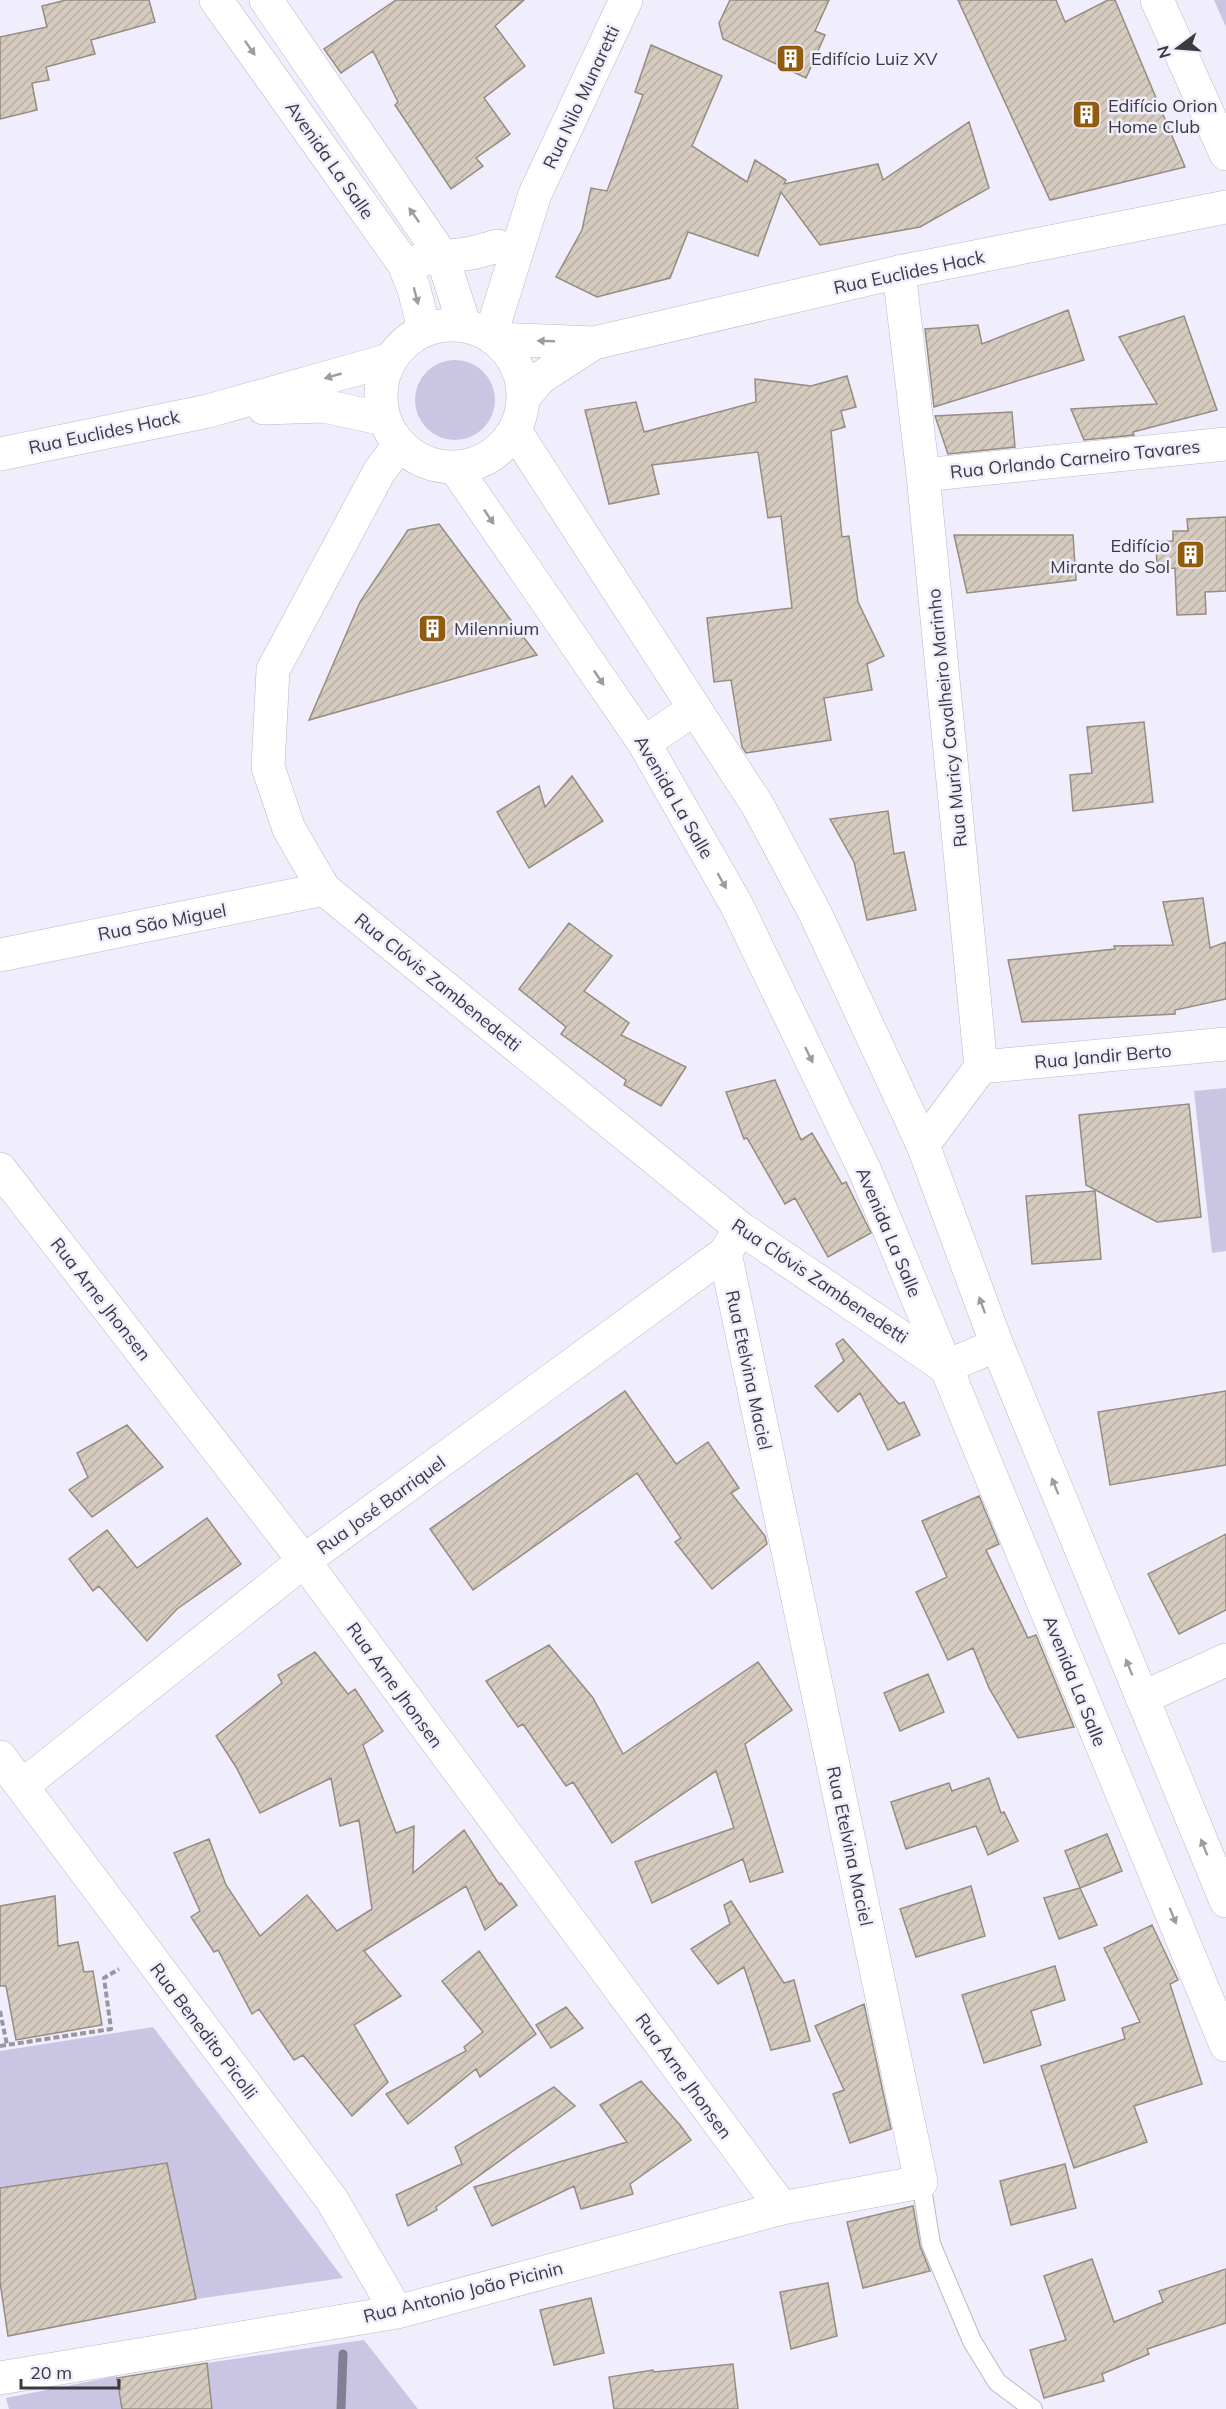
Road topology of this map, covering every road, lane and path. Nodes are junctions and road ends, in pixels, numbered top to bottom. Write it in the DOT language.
graph roads {
  1 [pos="216,0"];
  2 [pos="266,0"];
  3 [pos="626,0"];
  4 [pos="1157,0"];
  5 [pos="1226,154"];
  6 [pos="535,194"];
  7 [pos="1226,207"];
  8 [pos="498,246"];
  9 [pos="442,256"];
  10 [pos="404,264"];
  11 [pos="899,272"];
  12 [pos="424,329"];
  13 [pos="481,331"];
  14 [pos="594,342"];
  15 [pos="389,360"];
  16 [pos="524,397"];
  17 [pos="208,411"];
  18 [pos="515,431"];
  19 [pos="391,432"];
  20 [pos="1226,444"];
  21 [pos="0,454"];
  22 [pos="456,469"];
  23 [pos="923,475"];
  24 [pos="694,709"];
  25 [pos="644,743"];
  26 [pos="324,889"];
  27 [pos="0,955"];
  28 [pos="1226,1044"];
  29 [pos="981,1067"];
  30 [pos="922,1145"];
  31 [pos="0,1169"];
  32 [pos="733,1241"];
  33 [pos="997,1345"];
  34 [pos="945,1367"];
  35 [pos="304,1561"];
  36 [pos="1226,1660"];
  37 [pos="1142,1698"];
  38 [pos="0,1757"];
  39 [pos="22,1786"];
  40 [pos="1226,1901"];
  41 [pos="146,1954"];
  42 [pos="0,2011"];
  43 [pos="7,2045"];
  44 [pos="1226,2045"];
  45 [pos="0,2046"];
  46 [pos="921,2182"];
  47 [pos="782,2208"];
  48 [pos="397,2312"];
  49 [pos="0,2378"];
  50 [pos="1033,2409"];
  1 -- 10 [label="street, Avenida La Salle, one-way"];
  9 -- 2 [label="street, Avenida La Salle, one-way"];
  3 -- 6 [label="street, Rua Nilo Munaretti"];
  4 -- 5 [label="street"];
  6 -- 8 [label="street, Rua Nilo Munaretti"];
  6 -- 13 [label="street, Rua Nilo Munaretti"];
  7 -- 11 [label="street, Rua Euclides Hack"];
  8 -- 9 [label="street"];
  8 -- 13 [label="street, Rua Nilo Munaretti"];
  9 -- 10 [label="street"];
  9 -- 13 [label="street, Avenida La Salle"];
  10 -- 12 [label="street, Avenida La Salle, one-way"];
  11 -- 14 [label="street, Rua Euclides Hack"];
  11 -- 23 [label="street, Rua Muricy Cavalheiro Marinho"];
  12 -- 13 [label="street"];
  12 -- 15 [label="street"];
  14 -- 13 [label="street, Rua Euclides Hack, one-way"];
  13 -- 16 [label="street"];
  14 -- 16 [label="street, Rua Euclides Hack"];
  15 -- 17 [label="street, Rua Euclides Hack, one-way"];
  15 -- 19 [label="street"];
  16 -- 18 [label="street"];
  17 -- 19 [label="street, Rua Euclides Hack"];
  17 -- 21 [label="street, Rua Euclides Hack"];
  18 -- 22 [label="street"];
  18 -- 24 [label="street"];
  19 -- 22 [label="street"];
  19 -- 26 [label="street, Rua Clóvis Zambenedetti"];
  20 -- 23 [label="street, Rua Orlando Carneiro Tavares"];
  22 -- 25 [label="street, Avenida La Salle, one-way"];
  23 -- 29 [label="street, Rua Muricy Cavalheiro Marinho"];
  24 -- 25 [label="street"];
  24 -- 30 [label="street"];
  25 -- 34 [label="street, Avenida La Salle, one-way"];
  26 -- 27 [label="street, Rua São Miguel"];
  26 -- 32 [label="street, Rua Clóvis Zambenedetti"];
  28 -- 29 [label="street, Rua Jandir Berto"];
  29 -- 30 [label="street"];
  33 -- 30 [label="street, one-way"];
  31 -- 35 [label="street, Rua Arne Jhonsen"];
  32 -- 34 [label="street, Rua Clóvis Zambenedetti"];
  32 -- 35 [label="street, Rua José Barriquel"];
  32 -- 46 [label="street, Rua Etelvina Maciel"];
  33 -- 34 [label="street"];
  37 -- 33 [label="street, one-way"];
  34 -- 44 [label="street, Avenida La Salle, one-way"];
  35 -- 39 [label="street, Rua José Barriquel"];
  35 -- 47 [label="street, Rua Arne Jhonsen"];
  36 -- 37 [label="street"];
  40 -- 37 [label="street, one-way"];
  38 -- 39 [label="street, Rua Benedito Picolli"];
  39 -- 41 [label="street, Rua Benedito Picolli"];
  41 -- 43 [label="path"];
  41 -- 48 [label="street, Rua Benedito Picolli"];
  42 -- 43 [label="path"];
  43 -- 45 [label="path"];
  46 -- 47 [label="street, Rua Antonio João Picinin"];
  46 -- 50 [label="lane, Rua Etelvina Maciel"];
  47 -- 48 [label="street, Rua Antonio João Picinin"];
  48 -- 49 [label="street, Rua Antonio João Picinin"];
}
